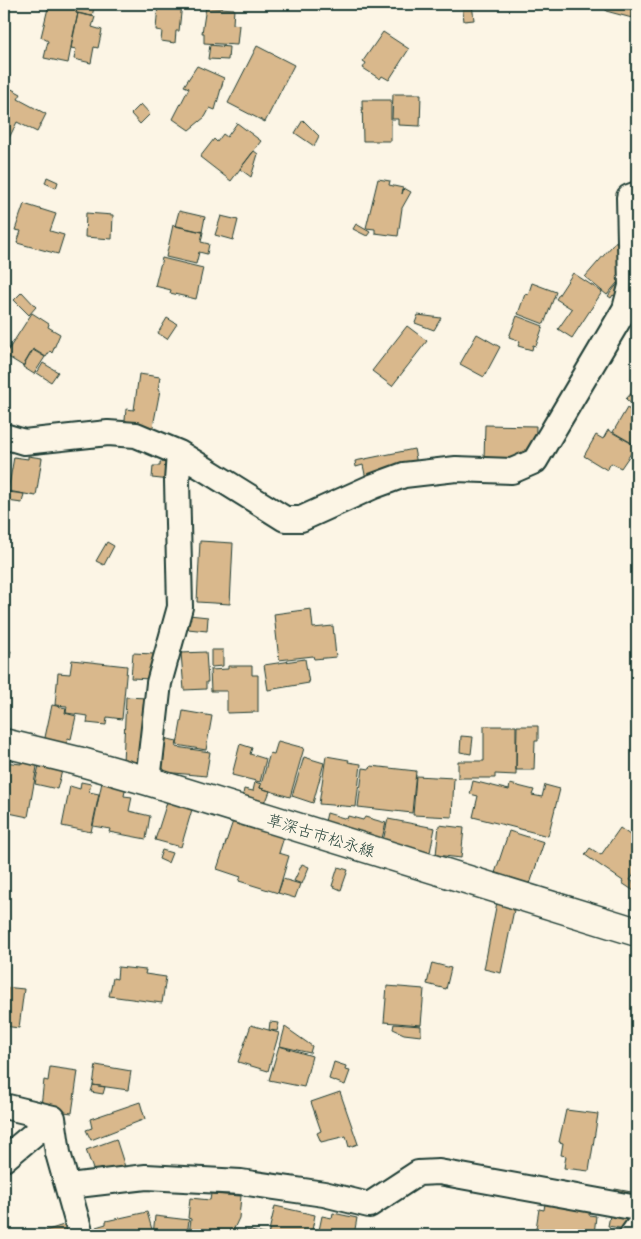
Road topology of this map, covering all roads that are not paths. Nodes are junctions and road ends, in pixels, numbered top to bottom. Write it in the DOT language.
graph roads {
  1 [pos="637,194"];
  2 [pos="4,436"];
  3 [pos="179,453"];
  4 [pos="4,743"];
  5 [pos="148,781"];
  6 [pos="637,932"];
  7 [pos="4,1106"];
  8 [pos="52,1118"];
  9 [pos="4,1159"];
  10 [pos="69,1186"];
  11 [pos="637,1208"];
  12 [pos="637,1228"];
  13 [pos="81,1235"];
  14 [pos="632,1235"];
  1 -- 3 [label="street"];
  2 -- 3 [label="street"];
  3 -- 5 [label="street"];
  4 -- 5 [label="main road, 草深古市松永線"];
  5 -- 6 [label="main road, 草深古市松永線"];
  7 -- 8 [label="street"];
  8 -- 9 [label="street"];
  8 -- 10 [label="street"];
  10 -- 11 [label="street"];
  10 -- 13 [label="street"];
  12 -- 14 [label="street"];
}
